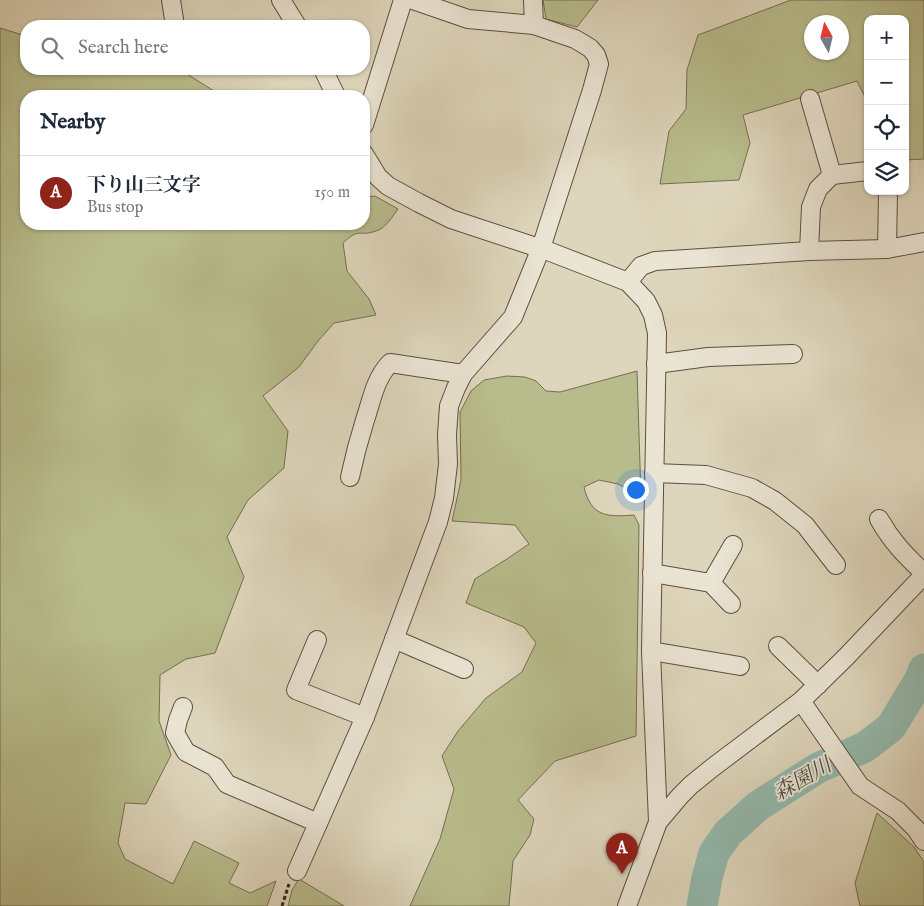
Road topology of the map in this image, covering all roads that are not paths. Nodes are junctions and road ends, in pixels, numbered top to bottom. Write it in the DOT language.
graph roads {
  1 [pos="171,0"];
  2 [pos="281,0"];
  3 [pos="404,0"];
  4 [pos="413,0"];
  5 [pos="533,0"];
  6 [pos="174,20"];
  7 [pos="293,20"];
  8 [pos="534,25"];
  9 [pos="326,75"];
  10 [pos="333,90"];
  11 [pos="810,99"];
  12 [pos="370,107"];
  13 [pos="370,164"];
  14 [pos="864,171"];
  15 [pos="832,175"];
  16 [pos="888,195"];
  17 [pos="924,242"];
  18 [pos="540,248"];
  19 [pos="887,249"];
  20 [pos="809,251"];
  21 [pos="628,282"];
  22 [pos="793,354"];
  23 [pos="656,364"];
  24 [pos="463,374"];
  25 [pos="654,473"];
  26 [pos="350,477"];
  27 [pos="879,519"];
  28 [pos="734,545"];
  29 [pos="836,565"];
  30 [pos="652,573"];
  31 [pos="924,574"];
  32 [pos="711,583"];
  33 [pos="731,604"];
  34 [pos="394,639"];
  35 [pos="317,640"];
  36 [pos="778,646"];
  37 [pos="651,651"];
  38 [pos="740,666"];
  39 [pos="464,669"];
  40 [pos="818,684"];
  41 [pos="801,701"];
  42 [pos="183,708"];
  43 [pos="365,716"];
  44 [pos="658,822"];
  45 [pos="318,823"];
  46 [pos="924,841"];
  47 [pos="297,871"];
  48 [pos="627,906"];
  1 -- 6 [label="street"];
  2 -- 7 [label="street"];
  3 -- 12 [label="street"];
  4 -- 8 [label="street"];
  5 -- 8 [label="street"];
  8 -- 18 [label="street"];
  9 -- 10 [label="street"];
  11 -- 15 [label="street"];
  13 -- 18 [label="street"];
  14 -- 15 [label="street"];
  15 -- 20 [label="street"];
  16 -- 19 [label="street"];
  17 -- 19 [label="street"];
  18 -- 21 [label="street"];
  18 -- 24 [label="street"];
  19 -- 20 [label="street"];
  20 -- 21 [label="street"];
  21 -- 23 [label="street"];
  22 -- 23 [label="street"];
  23 -- 25 [label="street"];
  24 -- 26 [label="street"];
  24 -- 34 [label="street"];
  25 -- 29 [label="street"];
  25 -- 30 [label="street"];
  27 -- 31 [label="street"];
  28 -- 32 [label="street"];
  30 -- 32 [label="street"];
  30 -- 37 [label="street"];
  31 -- 40 [label="street"];
  32 -- 33 [label="street"];
  34 -- 39 [label="street"];
  34 -- 43 [label="street"];
  35 -- 43 [label="street"];
  36 -- 40 [label="street"];
  37 -- 38 [label="street"];
  37 -- 44 [label="street"];
  40 -- 41 [label="street"];
  41 -- 44 [label="street"];
  41 -- 46 [label="street"];
  42 -- 45 [label="street"];
  43 -- 45 [label="street"];
  44 -- 48 [label="street"];
  45 -- 47 [label="street"];
}
